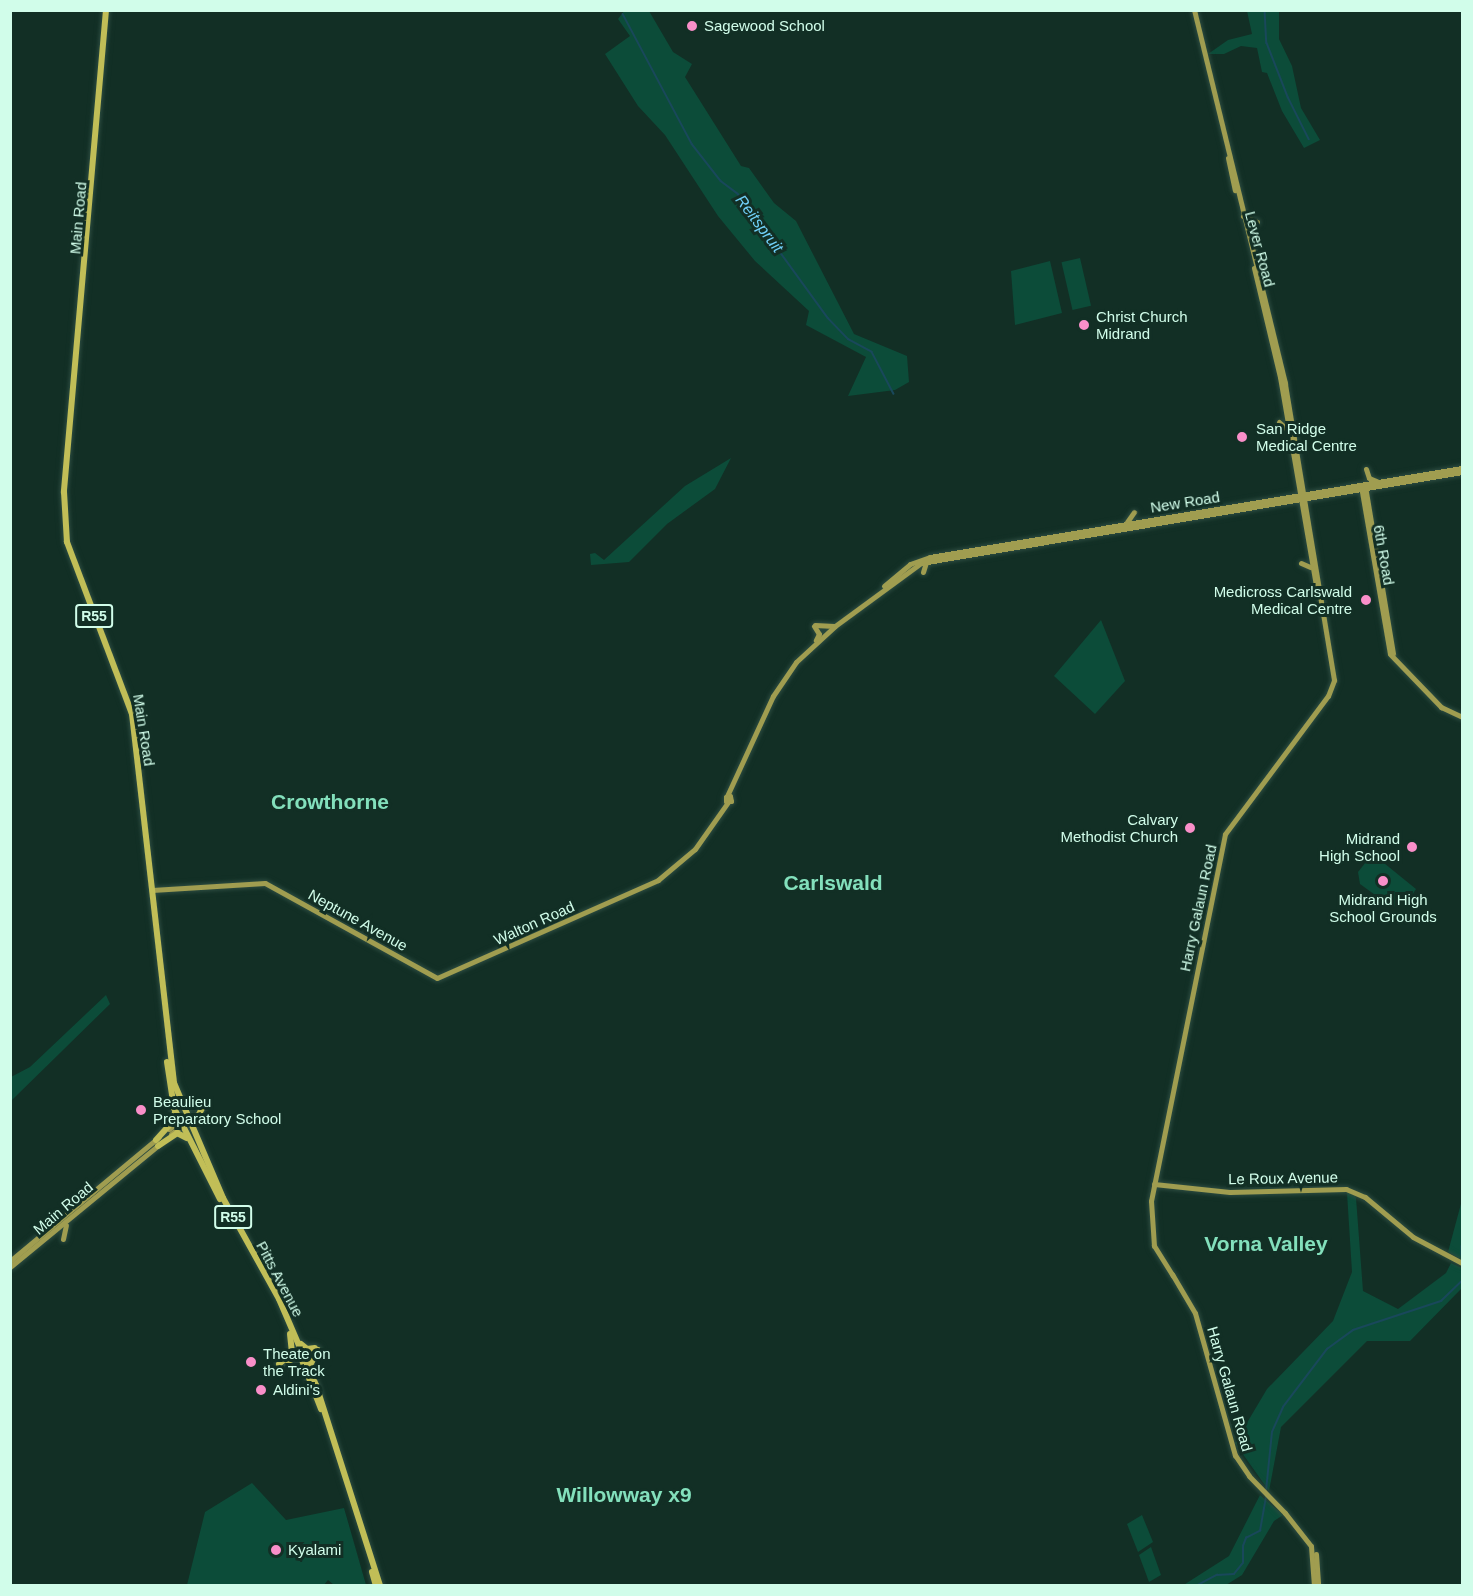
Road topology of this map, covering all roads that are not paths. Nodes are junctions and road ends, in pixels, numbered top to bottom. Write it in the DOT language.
graph roads {
  1 [pos="106,10"];
  2 [pos="1193,10"];
  3 [pos="99,91"];
  4 [pos="1233,162"];
  5 [pos="1236,176"];
  6 [pos="1242,215"];
  7 [pos="1257,222"];
  8 [pos="1263,337"];
  9 [pos="1271,343"];
  10 [pos="76,346"];
  11 [pos="1279,423"];
  12 [pos="1290,434"];
  13 [pos="1366,469"];
  14 [pos="1462,470"];
  15 [pos="1384,481"];
  16 [pos="1299,482"];
  17 [pos="1362,487"];
  18 [pos="1374,487"];
  19 [pos="1315,495"];
  20 [pos="1302,497"];
  21 [pos="1285,499"];
  22 [pos="1368,503"];
  23 [pos="1217,506"];
  24 [pos="1306,508"];
  25 [pos="1224,512"];
  26 [pos="1303,514"];
  27 [pos="1149,520"];
  28 [pos="1175,520"];
  29 [pos="1123,524"];
  30 [pos="1105,527"];
  31 [pos="1138,527"];
  32 [pos="968,550"];
  33 [pos="998,550"];
  34 [pos="1309,550"];
  35 [pos="927,561"];
  36 [pos="913,565"];
  37 [pos="923,572"];
  38 [pos="1313,574"];
  39 [pos="1324,613"];
  40 [pos="846,618"];
  41 [pos="835,626"];
  42 [pos="1387,629"];
  43 [pos="814,644"];
  44 [pos="799,659"];
  45 [pos="1462,717"];
  46 [pos="243,883"];
  47 [pos="154,893"];
  48 [pos="437,978"];
  49 [pos="167,1022"];
  50 [pos="179,1098"];
  51 [pos="174,1108"];
  52 [pos="184,1120"];
  53 [pos="195,1133"];
  54 [pos="189,1141"];
  55 [pos="157,1143"];
  56 [pos="1154,1184"];
  57 [pos="70,1219"];
  58 [pos="42,1241"];
  59 [pos="10,1261"];
  60 [pos="1462,1263"];
  61 [pos="10,1268"];
  62 [pos="293,1335"];
  63 [pos="301,1354"];
  64 [pos="279,1364"];
  65 [pos="288,1364"];
  66 [pos="310,1368"];
  67 [pos="309,1379"];
  68 [pos="340,1463"];
  69 [pos="355,1511"];
  70 [pos="375,1586"];
  71 [pos="380,1586"];
  72 [pos="1316,1586"];
  1 -- 3 [label="main road, Main Road / R55"];
  2 -- 4 [label="main road, Lever Road"];
  2 -- 9 [label="main road, Lever Road"];
  3 -- 10 [label="main road, Main Road / R55"];
  3 -- 10 [label="main road, Main Road / R55"];
  4 -- 5 [label="main road, Lever Road"];
  4 -- 5 [label="main road"];
  5 -- 6 [label="main road, Lever Road"];
  6 -- 7 [label="main road"];
  6 -- 16 [label="main road, Lever Road"];
  8 -- 9 [label="main road"];
  9 -- 12 [label="main road, Lever Road"];
  10 -- 47 [label="main road, Main Road / R55"];
  11 -- 12 [label="main road"];
  12 -- 16 [label="main road, Lever Road"];
  13 -- 15 [label="main road"];
  14 -- 15 [label="main road, New Road"];
  14 -- 18 [label="main road, New Road"];
  15 -- 17 [label="main road, New Road"];
  16 -- 19 [label="main road"];
  16 -- 20 [label="main road, Lever Road"];
  16 -- 21 [label="main road"];
  17 -- 18 [label="main road, New Road"];
  17 -- 19 [label="main road, New Road"];
  17 -- 22 [label="main road, 6th Road"];
  17 -- 42 [label="main road, 6th Road"];
  18 -- 22 [label="main road"];
  19 -- 20 [label="main road, New Road"];
  19 -- 24 [label="main road"];
  20 -- 21 [label="main road, New Road"];
  20 -- 24 [label="main road, Harry Galaun Road"];
  20 -- 26 [label="main road, Harry Galaun Road"];
  21 -- 23 [label="main road, New Road"];
  21 -- 25 [label="main road, New Road"];
  21 -- 26 [label="main road"];
  22 -- 42 [label="main road, 6th Road"];
  23 -- 25 [label="main road"];
  23 -- 27 [label="main road, New Road"];
  24 -- 39 [label="main road, Harry Galaun Road"];
  25 -- 28 [label="main road, New Road"];
  26 -- 34 [label="main road, Harry Galaun Road"];
  27 -- 29 [label="main road"];
  27 -- 31 [label="main road, New Road"];
  28 -- 31 [label="main road"];
  28 -- 31 [label="main road, New Road"];
  29 -- 30 [label="main road, New Road"];
  29 -- 31 [label="main road, New Road"];
  30 -- 31 [label="main road"];
  30 -- 32 [label="main road, New Road"];
  31 -- 33 [label="main road, New Road"];
  32 -- 33 [label="main road"];
  32 -- 36 [label="main road, New Road"];
  33 -- 35 [label="main road, New Road"];
  34 -- 38 [label="main road, Harry Galaun Road"];
  34 -- 38 [label="main road"];
  35 -- 36 [label="main road, New Road"];
  35 -- 37 [label="main road"];
  36 -- 40 [label="main road, Walton Road"];
  38 -- 39 [label="main road, Harry Galaun Road"];
  39 -- 56 [label="main road, Harry Galaun Road"];
  40 -- 41 [label="main road, Walton Road"];
  40 -- 44 [label="main road, Walton Road"];
  41 -- 43 [label="main road, Walton Road"];
  41 -- 43 [label="main road"];
  42 -- 45 [label="main road"];
  43 -- 44 [label="main road, Walton Road"];
  44 -- 48 [label="main road, Walton Road"];
  46 -- 47 [label="main road"];
  46 -- 47 [label="main road"];
  46 -- 48 [label="main road, Neptune Avenue"];
  47 -- 49 [label="main road, Main Road / R55"];
  49 -- 50 [label="main road, Main Road / R55"];
  49 -- 51 [label="main road, Main Road / R55"];
  50 -- 52 [label="main road, Main Road / R55"];
  50 -- 53 [label="main road"];
  51 -- 52 [label="main road, Main Road / R55"];
  51 -- 55 [label="main road"];
  52 -- 53 [label="main road, Pitts Avenue / R55"];
  52 -- 54 [label="main road, Pitts Avenue / R55"];
  52 -- 55 [label="main road, Main Road"];
  53 -- 62 [label="main road, Pitts Avenue / R55"];
  54 -- 55 [label="main road"];
  54 -- 62 [label="main road, Pitts Avenue / R55"];
  55 -- 57 [label="main road, Main Road"];
  55 -- 59 [label="main road, Main Road"];
  56 -- 60 [label="main road, Le Roux Avenue"];
  56 -- 72 [label="main road, Harry Galaun Road"];
  57 -- 58 [label="main road, Main Road"];
  57 -- 58 [label="main road"];
  58 -- 61 [label="main road, Main Road"];
  62 -- 63 [label="main road, Pitts Avenue / R55"];
  62 -- 64 [label="main road"];
  62 -- 66 [label="main road"];
  63 -- 66 [label="main road, R55"];
  63 -- 67 [label="main road, R55"];
  65 -- 67 [label="main road"];
  66 -- 68 [label="main road, R55"];
  67 -- 68 [label="main road, R55"];
  68 -- 69 [label="main road, R55"];
  69 -- 70 [label="main road, R55"];
  69 -- 71 [label="main road, R55"];
}
